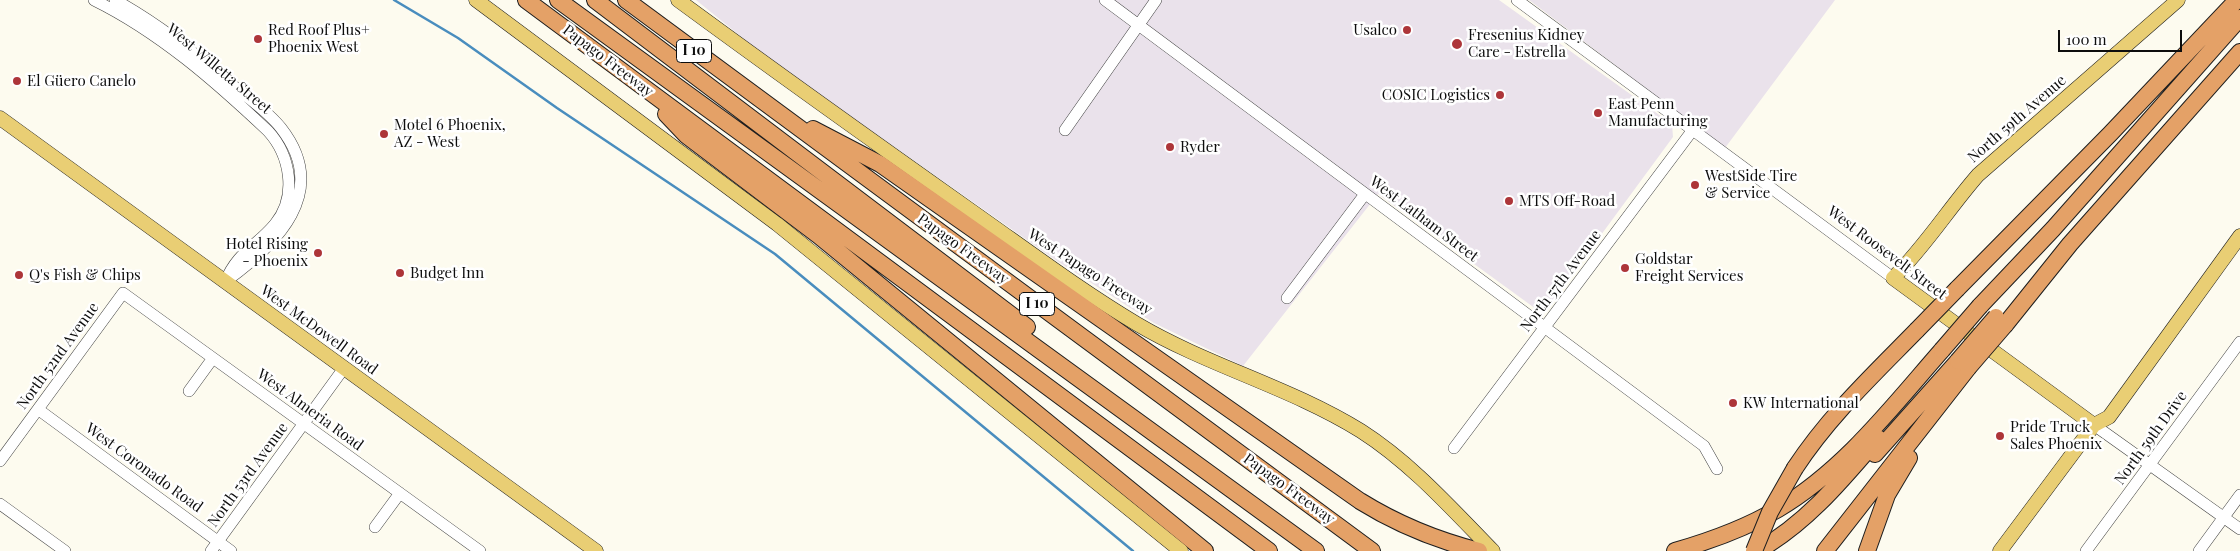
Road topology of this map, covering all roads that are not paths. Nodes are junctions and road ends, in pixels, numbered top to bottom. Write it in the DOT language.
graph roads {
  1 [pos="94,0"];
  2 [pos="115,0"];
  3 [pos="476,0"];
  4 [pos="526,0"];
  5 [pos="558,0"];
  6 [pos="595,0"];
  7 [pos="626,0"];
  8 [pos="678,0"];
  9 [pos="1105,0"];
  10 [pos="1156,0"];
  11 [pos="1517,0"];
  12 [pos="2178,0"];
  13 [pos="2237,0"];
  14 [pos="2240,18"];
  15 [pos="1139,26"];
  16 [pos="2240,52"];
  17 [pos="629,77"];
  18 [pos="763,102"];
  19 [pos="0,118"];
  20 [pos="1065,130"];
  21 [pos="1692,131"];
  22 [pos="294,189"];
  23 [pos="1365,194"];
  24 [pos="2239,241"];
  25 [pos="1893,278"];
  26 [pos="225,282"];
  27 [pos="122,293"];
  28 [pos="1287,298"];
  29 [pos="1996,317"];
  30 [pos="1544,328"];
  31 [pos="2240,342"];
  32 [pos="213,358"];
  33 [pos="1959,361"];
  34 [pos="344,368"];
  35 [pos="189,392"];
  36 [pos="39,410"];
  37 [pos="304,424"];
  38 [pos="2094,425"];
  39 [pos="1454,448"];
  40 [pos="0,461"];
  41 [pos="2150,465"];
  42 [pos="1717,469"];
  43 [pos="400,493"];
  44 [pos="2240,495"];
  45 [pos="0,504"];
  46 [pos="2224,518"];
  47 [pos="374,527"];
  48 [pos="2240,530"];
  49 [pos="1298,533"];
  50 [pos="214,546"];
  51 [pos="65,551"];
  52 [pos="231,551"];
  53 [pos="480,551"];
  54 [pos="596,551"];
  55 [pos="1180,551"];
  56 [pos="1205,551"];
  57 [pos="1269,551"];
  58 [pos="1316,551"];
  59 [pos="1330,551"];
  60 [pos="1372,551"];
  61 [pos="1479,551"];
  62 [pos="1493,551"];
  63 [pos="1675,551"];
  64 [pos="1756,551"];
  65 [pos="1775,551"];
  66 [pos="1825,551"];
  67 [pos="1867,551"];
  68 [pos="2000,551"];
  69 [pos="2086,551"];
  70 [pos="2199,551"];
  1 -- 22 [label="street, West Willetta Street"];
  2 -- 22 [label="street, West Willetta Street"];
  3 -- 55 [label="main road"];
  4 -- 17 [label="highway, Papago Freeway"];
  5 -- 49 [label="highway"];
  6 -- 49 [label="highway"];
  7 -- 18 [label="highway, Papago Freeway / I 10"];
  8 -- 62 [label="main road, West Papago Freeway"];
  9 -- 15 [label="street, West Latham Street"];
  10 -- 15 [label="street"];
  11 -- 21 [label="street, West Roosevelt Street"];
  12 -- 25 [label="main road, North 59th Avenue"];
  13 -- 64 [label="highway, bridge"];
  14 -- 29 [label="highway"];
  15 -- 20 [label="street"];
  15 -- 23 [label="street, West Latham Street"];
  16 -- 29 [label="highway"];
  17 -- 56 [label="highway"];
  17 -- 57 [label="highway, Papago Freeway"];
  18 -- 60 [label="highway, Papago Freeway / I 10"];
  18 -- 61 [label="highway"];
  19 -- 26 [label="main road, West McDowell Road"];
  21 -- 25 [label="street, West Roosevelt Street"];
  21 -- 30 [label="street, North 57th Avenue"];
  22 -- 26 [label="street"];
  23 -- 28 [label="street"];
  23 -- 30 [label="street, West Latham Street"];
  24 -- 38 [label="main road"];
  25 -- 38 [label="main road, West Roosevelt Street"];
  26 -- 34 [label="main road, West McDowell Road"];
  27 -- 32 [label="street, West Almeria Road"];
  27 -- 36 [label="street, North 52nd Avenue"];
  29 -- 33 [label="highway, bridge"];
  30 -- 39 [label="street, North 57th Avenue"];
  30 -- 42 [label="street, West Latham Street"];
  31 -- 41 [label="street, North 59th Drive"];
  32 -- 35 [label="street"];
  32 -- 37 [label="street, West Almeria Road"];
  33 -- 63 [label="highway"];
  33 -- 64 [label="highway"];
  33 -- 65 [label="highway"];
  33 -- 66 [label="highway"];
  33 -- 67 [label="highway"];
  34 -- 37 [label="street, North 53rd Avenue"];
  34 -- 54 [label="main road, West McDowell Road"];
  36 -- 40 [label="street, North 52nd Avenue"];
  36 -- 50 [label="street, West Coronado Road"];
  37 -- 43 [label="street, West Almeria Road"];
  37 -- 50 [label="street, North 53rd Avenue"];
  38 -- 41 [label="street, West Roosevelt Street"];
  38 -- 68 [label="main road"];
  41 -- 46 [label="street, West Roosevelt Street"];
  41 -- 69 [label="street, North 59th Drive"];
  43 -- 47 [label="street"];
  43 -- 53 [label="street, West Almeria Road"];
  44 -- 46 [label="street"];
  45 -- 51 [label="street"];
  46 -- 48 [label="street, West Roosevelt Street"];
  46 -- 70 [label="street"];
  49 -- 58 [label="highway"];
  49 -- 59 [label="highway"];
  50 -- 52 [label="street, West Coronado Road"];
}
